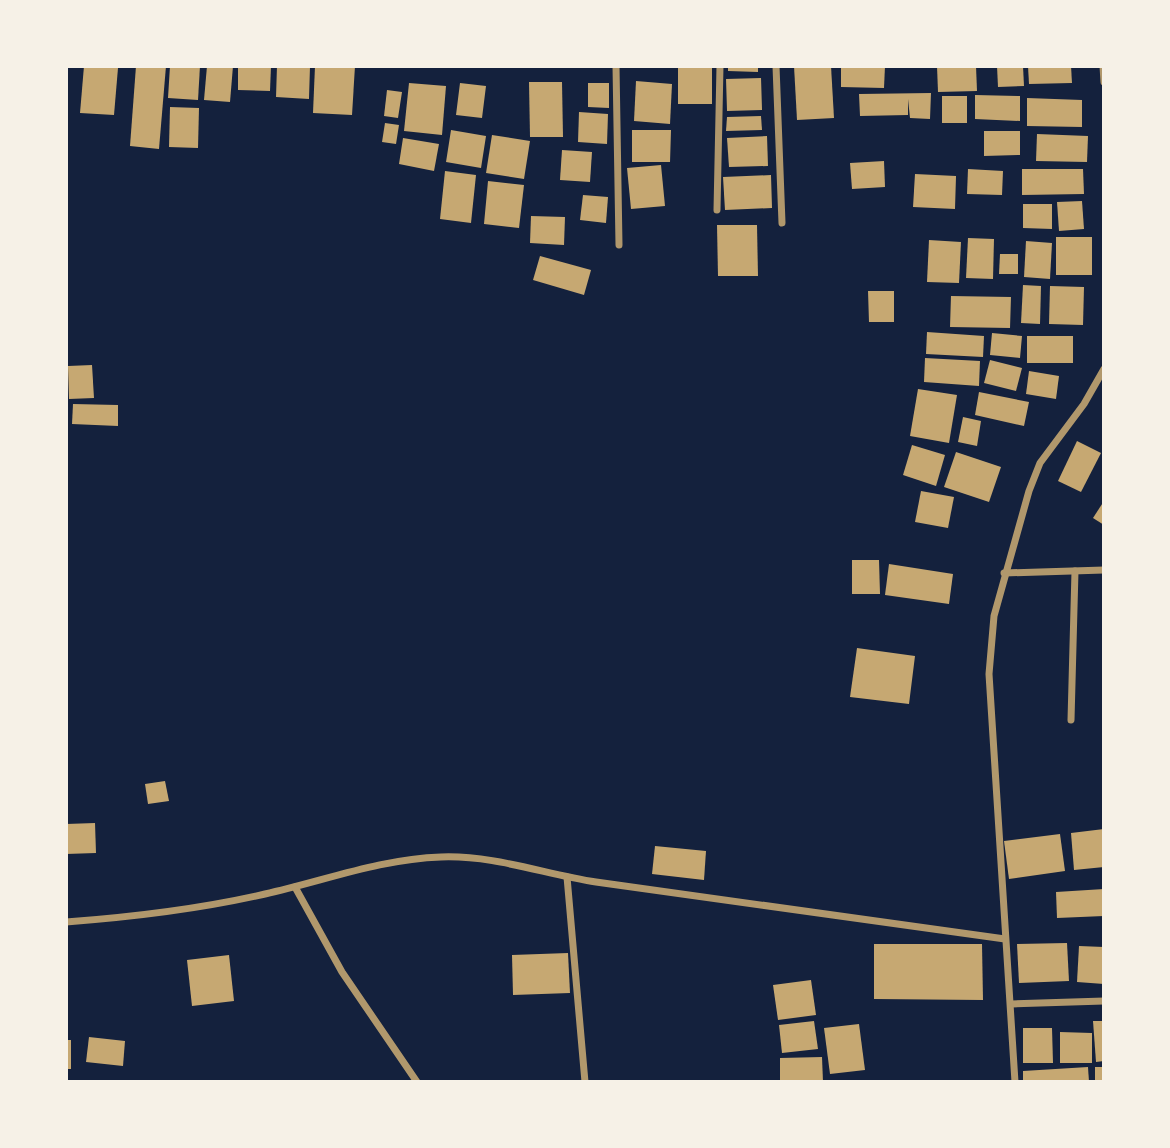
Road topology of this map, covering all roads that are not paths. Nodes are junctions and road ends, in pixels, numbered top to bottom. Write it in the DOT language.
graph roads {
  1 [pos="616,66"];
  2 [pos="720,66"];
  3 [pos="776,66"];
  4 [pos="1103,66"];
  5 [pos="1104,82"];
  6 [pos="717,209"];
  7 [pos="782,223"];
  8 [pos="619,245"];
  9 [pos="1104,369"];
  10 [pos="1104,570"];
  11 [pos="1075,571"];
  12 [pos="1004,573"];
  13 [pos="1071,720"];
  14 [pos="567,877"];
  15 [pos="295,887"];
  16 [pos="66,922"];
  17 [pos="1005,939"];
  18 [pos="1104,1001"];
  19 [pos="1012,1004"];
  20 [pos="417,1082"];
  21 [pos="585,1082"];
  22 [pos="1015,1082"];
  1 -- 8 [label="street"];
  2 -- 6 [label="street"];
  3 -- 7 [label="street"];
  4 -- 5 [label="street"];
  9 -- 12 [label="street"];
  10 -- 11 [label="street"];
  11 -- 12 [label="street"];
  11 -- 13 [label="street"];
  12 -- 17 [label="street"];
  14 -- 15 [label="street"];
  14 -- 17 [label="street"];
  14 -- 21 [label="street"];
  15 -- 16 [label="street"];
  15 -- 20 [label="street"];
  17 -- 19 [label="street"];
  18 -- 19 [label="street"];
  19 -- 22 [label="street"];
}
